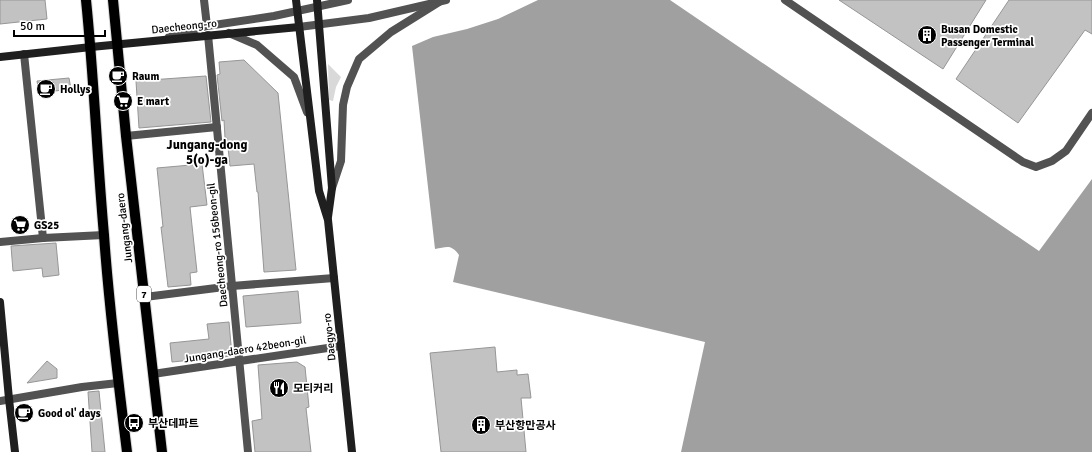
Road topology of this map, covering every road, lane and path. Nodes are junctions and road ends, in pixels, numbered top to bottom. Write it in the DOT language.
graph roads {
  1 [pos="86,0"];
  2 [pos="113,0"];
  3 [pos="204,0"];
  4 [pos="296,0"];
  5 [pos="348,0"];
  6 [pos="785,0"];
  7 [pos="442,1"];
  8 [pos="317,3"];
  9 [pos="297,11"];
  10 [pos="320,25"];
  11 [pos="207,26"];
  12 [pos="299,27"];
  13 [pos="229,33"];
  14 [pos="208,35"];
  15 [pos="162,40"];
  16 [pos="117,44"];
  17 [pos="91,47"];
  18 [pos="24,54"];
  19 [pos="0,57"];
  20 [pos="1092,113"];
  21 [pos="310,120"];
  22 [pos="217,127"];
  23 [pos="126,136"];
  24 [pos="332,188"];
  25 [pos="328,220"];
  26 [pos="104,235"];
  27 [pos="44,238"];
  28 [pos="0,242"];
  29 [pos="334,278"];
  30 [pos="232,286"];
  31 [pos="145,297"];
  32 [pos="0,302"];
  33 [pos="341,346"];
  34 [pos="239,361"];
  35 [pos="153,374"];
  36 [pos="118,383"];
  37 [pos="4,400"];
  38 [pos="15,452"];
  39 [pos="127,452"];
  40 [pos="162,452"];
  41 [pos="248,452"];
  42 [pos="352,452"];
  1 -- 17 [label="main road, Jungang-daero"];
  2 -- 16 [label="main road, Jungang-daero / 7"];
  3 -- 11 [label="street"];
  4 -- 9 [label="main road, Daegyo-ro"];
  5 -- 8 [label="street"];
  6 -- 20 [label="street"];
  7 -- 10 [label="street"];
  7 -- 24 [label="street"];
  8 -- 9 [label="street"];
  8 -- 10 [label="main road, Daegyo-ro"];
  9 -- 11 [label="street"];
  9 -- 12 [label="main road, Daegyo-ro"];
  10 -- 12 [label="street"];
  10 -- 24 [label="main road, Daegyo-ro"];
  11 -- 15 [label="street"];
  12 -- 13 [label="main road, Daecheong-ro"];
  12 -- 21 [label="main road, Daegyo-ro"];
  13 -- 14 [label="main road, Daecheong-ro"];
  13 -- 21 [label="street"];
  14 -- 15 [label="main road, Daecheong-ro"];
  14 -- 22 [label="street, Daecheong-ro 156beon-gil"];
  15 -- 16 [label="main road, Daecheong-ro"];
  16 -- 17 [label="main road, Daecheong-ro"];
  16 -- 23 [label="main road, Jungang-daero / 7"];
  17 -- 18 [label="main road, Daecheong-ro"];
  17 -- 26 [label="main road, Jungang-daero"];
  18 -- 19 [label="main road, Daecheong-ro"];
  18 -- 27 [label="street"];
  21 -- 25 [label="main road, Daegyo-ro"];
  22 -- 23 [label="street"];
  22 -- 30 [label="street, Daecheong-ro 156beon-gil"];
  23 -- 31 [label="main road, Jungang-daero / 7"];
  24 -- 25 [label="main road, Daegyo-ro"];
  25 -- 29 [label="main road, Daegyo-ro"];
  26 -- 27 [label="street"];
  26 -- 36 [label="main road, Jungang-daero"];
  27 -- 28 [label="street"];
  29 -- 30 [label="street"];
  29 -- 33 [label="main road, Daegyo-ro"];
  30 -- 31 [label="street"];
  30 -- 34 [label="street, Daecheong-ro 156beon-gil"];
  31 -- 35 [label="main road, Jungang-daero / 7"];
  32 -- 37 [label="main road"];
  33 -- 34 [label="street, Jungang-daero 42beon-gil"];
  33 -- 42 [label="main road, Daegyo-ro"];
  34 -- 35 [label="street, Jungang-daero 42beon-gil"];
  34 -- 41 [label="street, Daecheong-ro 156beon-gil"];
  35 -- 40 [label="main road, Jungang-daero / 7"];
  36 -- 37 [label="street"];
  36 -- 39 [label="main road, Jungang-daero"];
  37 -- 38 [label="main road"];
}
